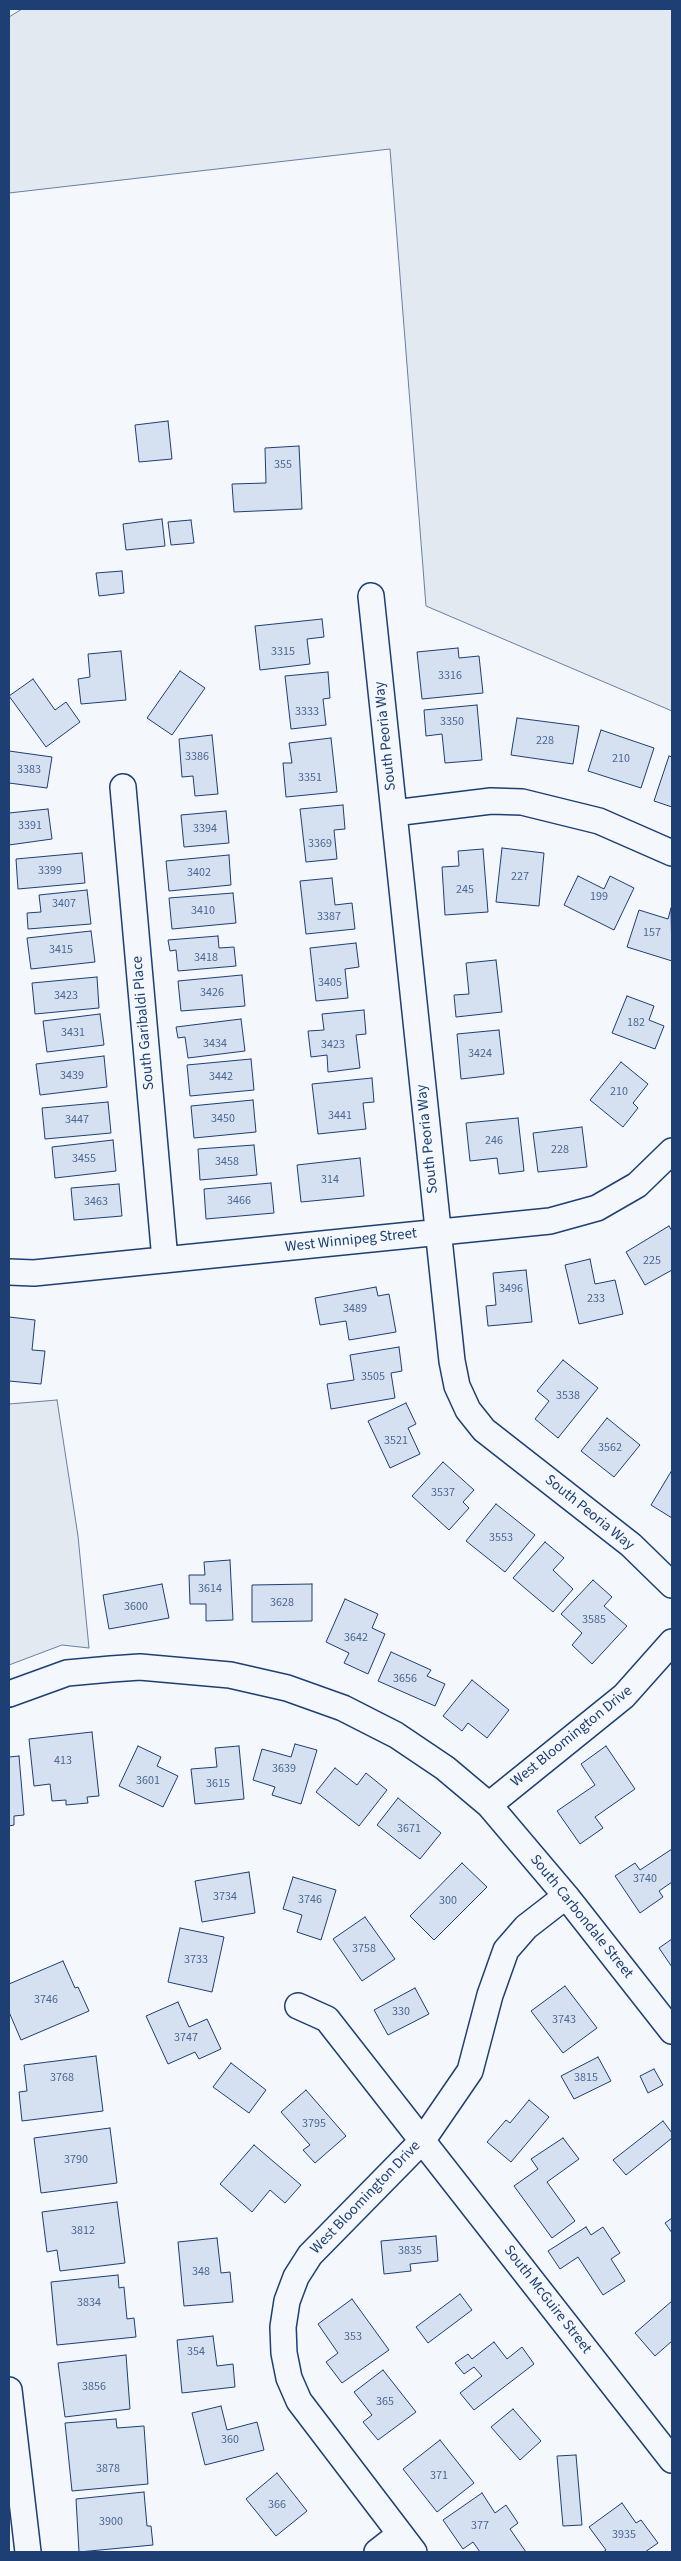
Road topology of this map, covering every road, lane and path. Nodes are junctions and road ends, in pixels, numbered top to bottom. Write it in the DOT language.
graph roads {
  1 [pos="372,596"];
  2 [pos="123,787"];
  3 [pos="394,813"];
  4 [pos="672,853"];
  5 [pos="672,1151"];
  6 [pos="438,1232"];
  7 [pos="165,1260"];
  8 [pos="9,1272"];
  9 [pos="672,1586"];
  10 [pos="672,1642"];
  11 [pos="9,1694"];
  12 [pos="489,1805"];
  13 [pos="566,1896"];
  14 [pos="298,2006"];
  15 [pos="672,2031"];
  16 [pos="422,2141"];
  17 [pos="9,2390"];
  18 [pos="672,2460"];
  19 [pos="407,2543"];
  20 [pos="28,2552"];
  21 [pos="377,2552"];
  1 -- 3 [label="street, South Peoria Way"];
  2 -- 7 [label="street, South Garibaldi Place"];
  3 -- 4 [label="street"];
  3 -- 6 [label="street, South Peoria Way"];
  5 -- 6 [label="street, West Winnipeg Street"];
  6 -- 7 [label="street, West Winnipeg Street"];
  6 -- 9 [label="street, South Peoria Way"];
  7 -- 8 [label="street, West Winnipeg Street"];
  10 -- 12 [label="street, West Bloomington Drive"];
  11 -- 12 [label="street, South Carbondale Street"];
  12 -- 13 [label="street, South Carbondale Street"];
  13 -- 15 [label="street, South Carbondale Street"];
  13 -- 16 [label="street, West Bloomington Drive"];
  14 -- 16 [label="street, South McGuire Street"];
  16 -- 18 [label="street, South McGuire Street"];
  16 -- 19 [label="street, West Bloomington Drive"];
  17 -- 20 [label="street"];
  19 -- 21 [label="street, West Bloomington Drive"];
}
